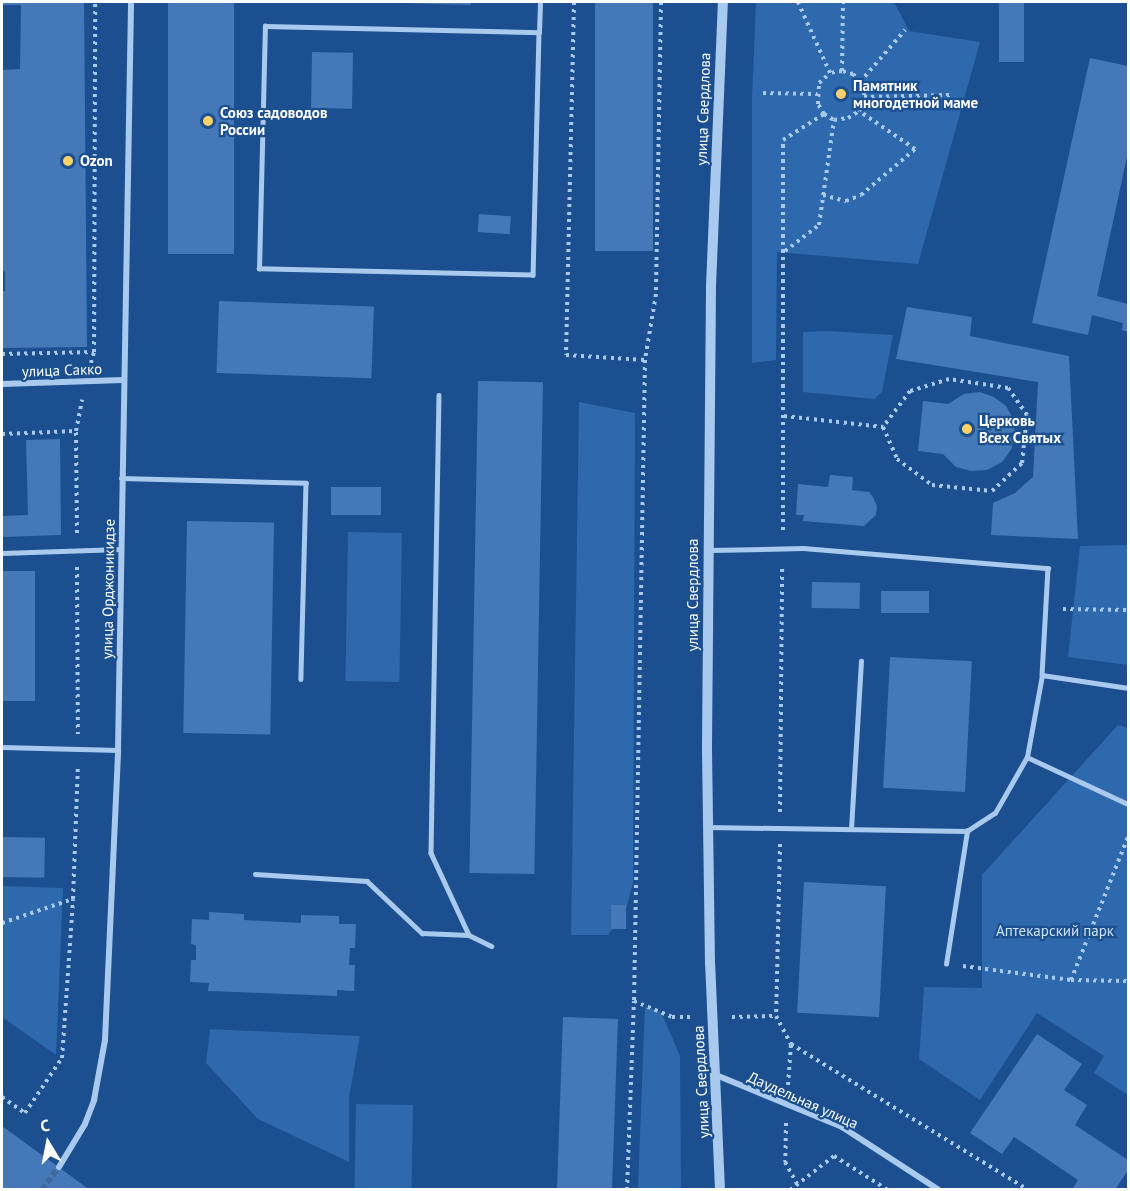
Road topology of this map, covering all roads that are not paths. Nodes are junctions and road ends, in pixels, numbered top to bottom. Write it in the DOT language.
graph roads {
  1 [pos="131,2"];
  2 [pos="540,2"];
  3 [pos="723,2"];
  4 [pos="539,32"];
  5 [pos="123,380"];
  6 [pos="2,384"];
  7 [pos="439,395"];
  8 [pos="121,478"];
  9 [pos="121,549"];
  10 [pos="708,550"];
  11 [pos="2,553"];
  12 [pos="861,661"];
  13 [pos="1042,675"];
  14 [pos="302,679"];
  15 [pos="1128,688"];
  16 [pos="2,747"];
  17 [pos="118,750"];
  18 [pos="1027,757"];
  19 [pos="1128,804"];
  20 [pos="708,826"];
  21 [pos="851,829"];
  22 [pos="967,831"];
  23 [pos="255,874"];
  24 [pos="469,935"];
  25 [pos="492,946"];
  26 [pos="946,964"];
  27 [pos="716,1075"];
  28 [pos="58,1167"];
  29 [pos="720,1190"];
  30 [pos="939,1190"];
  1 -- 5 [label="street, улица Орджоникидзе"];
  2 -- 4 [label="lane"];
  3 -- 10 [label="street, улица Свердлова"];
  4 -- 4 [label="lane"];
  5 -- 6 [label="street, улица Сакко"];
  5 -- 8 [label="street, улица Орджоникидзе"];
  7 -- 24 [label="lane"];
  8 -- 9 [label="street, улица Орджоникидзе"];
  8 -- 14 [label="lane"];
  9 -- 11 [label="lane"];
  9 -- 17 [label="street, улица Орджоникидзе"];
  10 -- 13 [label="lane"];
  10 -- 20 [label="street, улица Свердлова"];
  12 -- 21 [label="lane"];
  13 -- 15 [label="lane"];
  13 -- 18 [label="lane"];
  16 -- 17 [label="lane"];
  17 -- 28 [label="street, улица Орджоникидзе"];
  18 -- 19 [label="lane"];
  18 -- 22 [label="lane"];
  20 -- 21 [label="lane"];
  20 -- 27 [label="street, улица Свердлова"];
  21 -- 22 [label="lane"];
  22 -- 26 [label="lane"];
  23 -- 24 [label="lane"];
  24 -- 25 [label="lane"];
  27 -- 29 [label="street, улица Свердлова"];
  27 -- 30 [label="street, Даудельная улица"];
}
